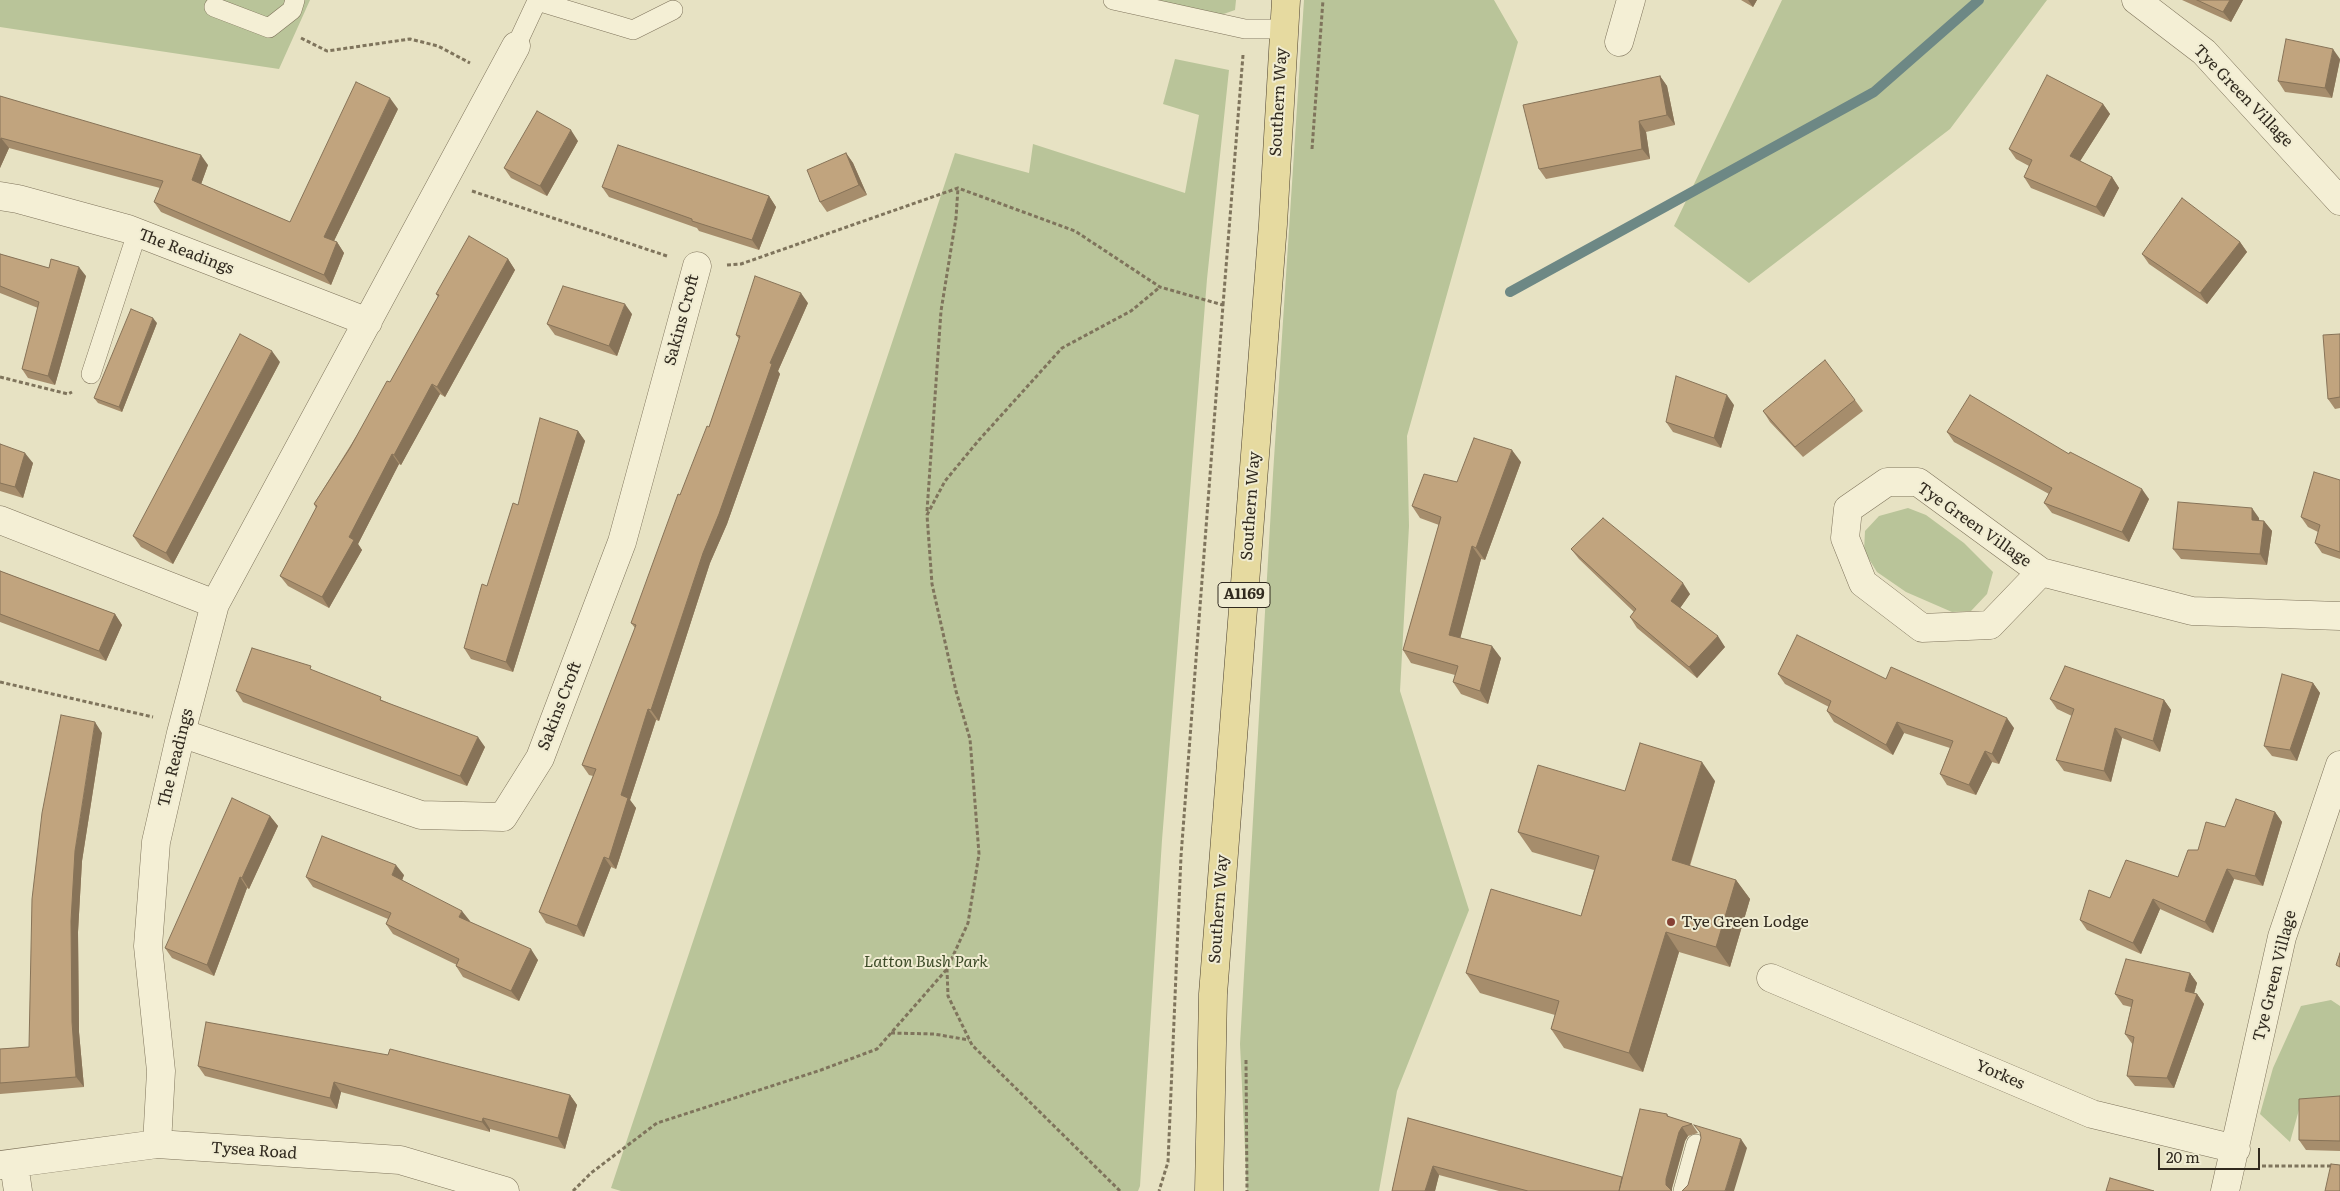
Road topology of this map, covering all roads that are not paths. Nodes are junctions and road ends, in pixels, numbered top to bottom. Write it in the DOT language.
graph roads {
  1 [pos="295,0"];
  2 [pos="1113,0"];
  3 [pos="1286,0"];
  4 [pos="1631,0"];
  5 [pos="2136,0"];
  6 [pos="214,7"];
  7 [pos="673,10"];
  8 [pos="1283,29"];
  9 [pos="1618,42"];
  10 [pos="516,46"];
  11 [pos="0,196"];
  12 [pos="2340,201"];
  13 [pos="137,232"];
  14 [pos="697,266"];
  15 [pos="368,322"];
  16 [pos="91,374"];
  17 [pos="0,520"];
  18 [pos="2040,572"];
  19 [pos="215,604"];
  20 [pos="2340,616"];
  21 [pos="182,729"];
  22 [pos="2340,765"];
  23 [pos="1771,978"];
  24 [pos="157,1144"];
  25 [pos="1696,1144"];
  26 [pos="7,1164"];
  27 [pos="2231,1169"];
  28 [pos="18,1191"];
  29 [pos="505,1191"];
  30 [pos="1209,1191"];
  31 [pos="1683,1191"];
  1 -- 6 [label="lane"];
  2 -- 8 [label="lane"];
  3 -- 8 [label="main road, Southern Way / A1169"];
  4 -- 9 [label="street"];
  5 -- 12 [label="street, Tye Green Village"];
  7 -- 10 [label="lane"];
  8 -- 30 [label="main road, Southern Way / A1169"];
  10 -- 15 [label="street"];
  11 -- 13 [label="street, The Readings"];
  13 -- 15 [label="street, The Readings"];
  13 -- 16 [label="lane"];
  14 -- 21 [label="street, Sakins Croft"];
  15 -- 19 [label="street"];
  17 -- 19 [label="street"];
  18 -- 18 [label="street, Tye Green Village"];
  18 -- 20 [label="street, Tye Green Village"];
  19 -- 21 [label="street, The Readings"];
  21 -- 24 [label="street, The Readings"];
  22 -- 27 [label="street, Tye Green Village"];
  23 -- 27 [label="street, Yorkes"];
  24 -- 26 [label="street, Tysea Road"];
  24 -- 29 [label="street, Tysea Road"];
  25 -- 31 [label="lane"];
  26 -- 28 [label="street"];
}
